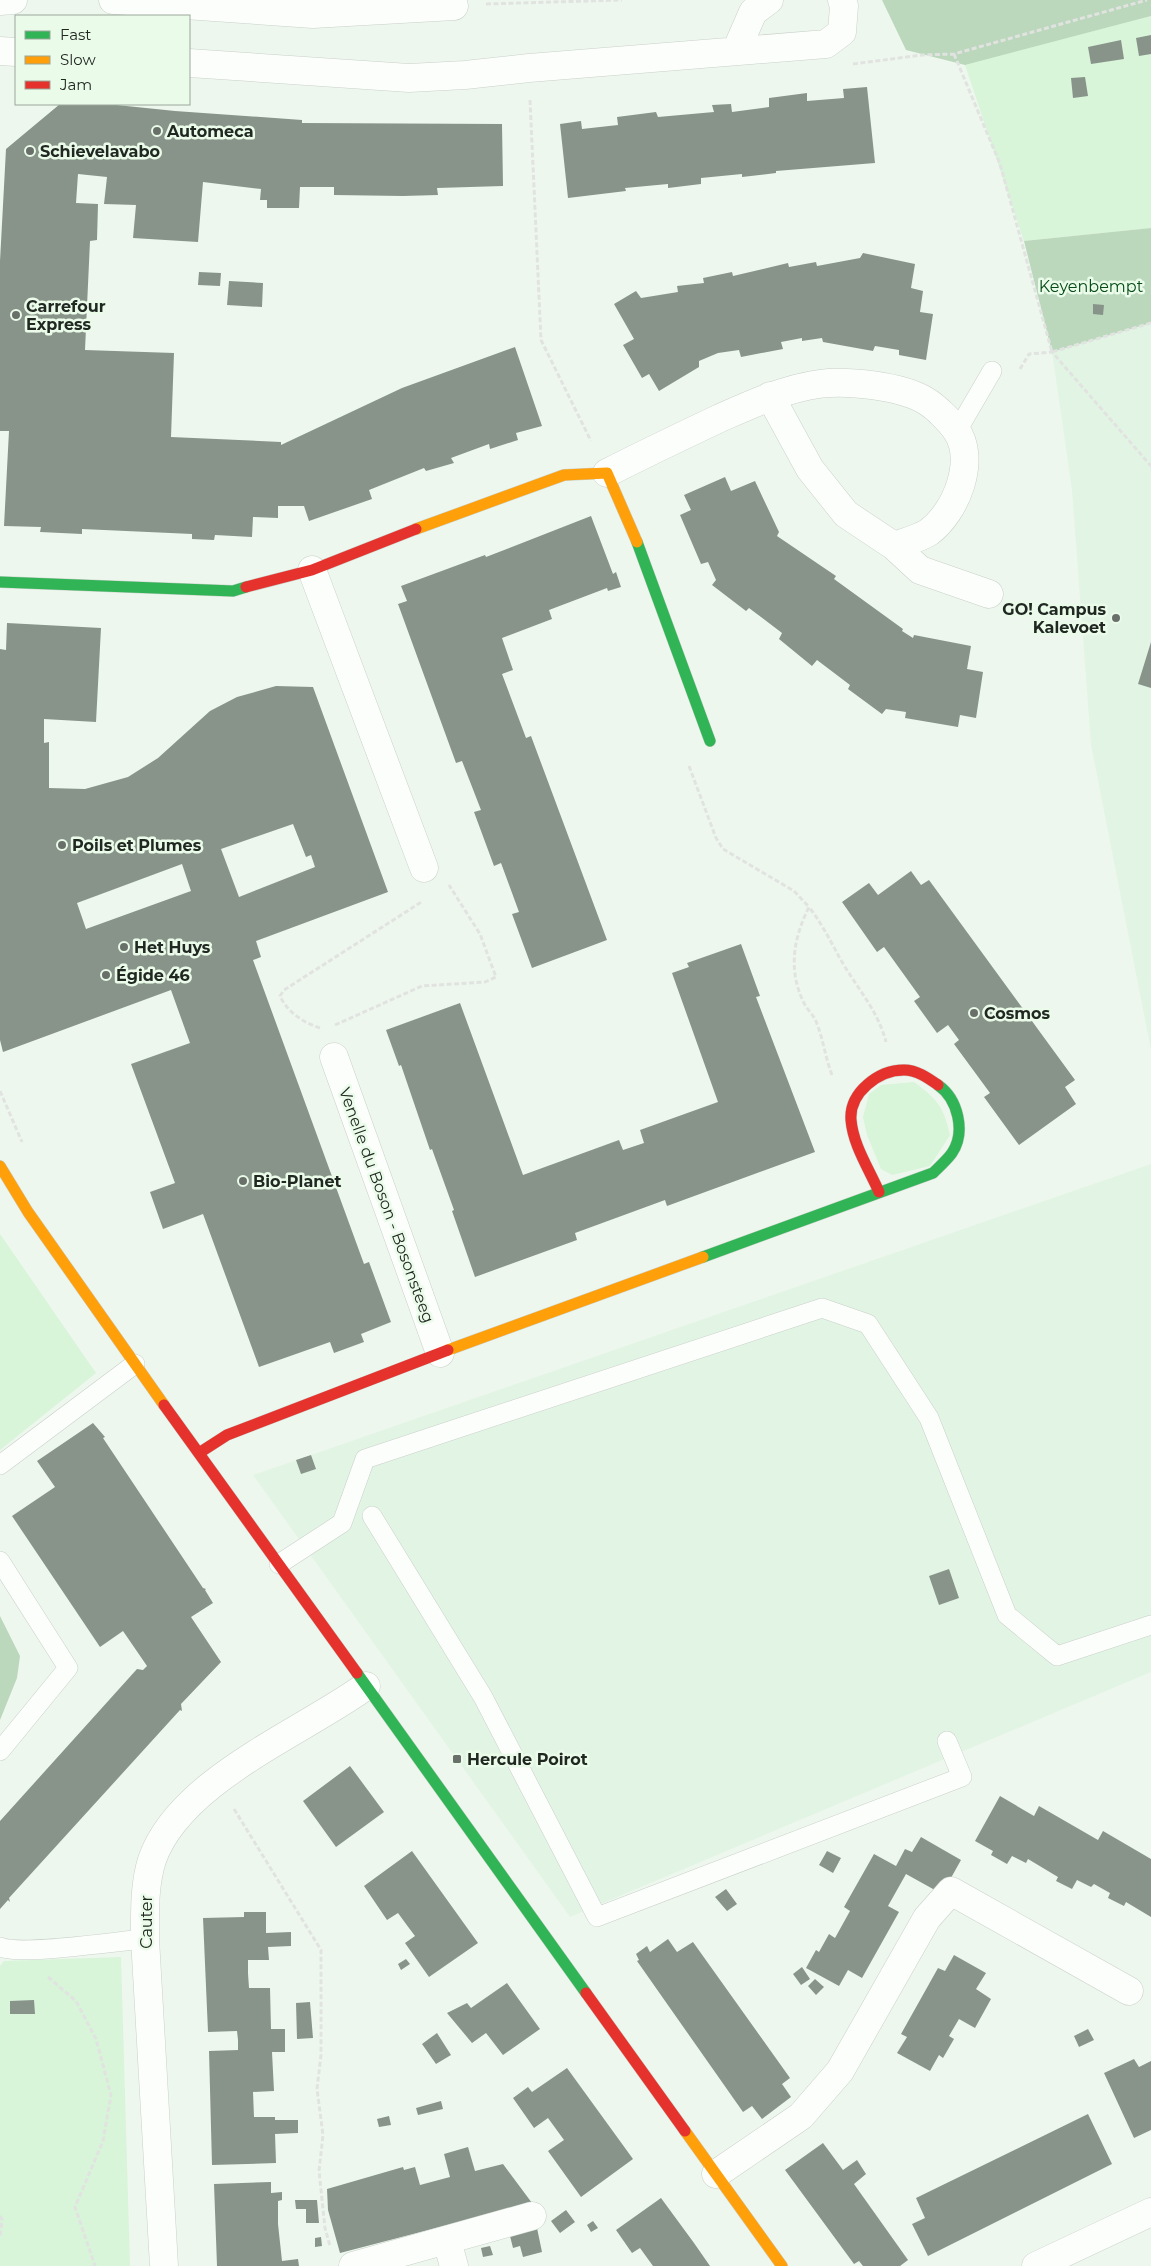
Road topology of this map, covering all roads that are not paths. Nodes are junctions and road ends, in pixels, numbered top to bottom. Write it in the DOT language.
graph roads {
  1 [pos="13,0"];
  2 [pos="113,0"];
  3 [pos="769,0"];
  4 [pos="842,0"];
  5 [pos="0,1"];
  6 [pos="454,6"];
  7 [pos="0,51"];
  8 [pos="736,51"];
  9 [pos="15,52"];
  10 [pos="190,63"];
  11 [pos="992,372"];
  12 [pos="770,396"];
  13 [pos="957,431"];
  14 [pos="607,473"];
  15 [pos="894,546"];
  16 [pos="312,570"];
  17 [pos="0,582"];
  18 [pos="988,594"];
  19 [pos="710,741"];
  20 [pos="433,879"];
  21 [pos="334,1057"];
  22 [pos="0,1166"];
  23 [pos="879,1192"];
  24 [pos="440,1352"];
  25 [pos="135,1364"];
  26 [pos="199,1453"];
  27 [pos="0,1465"];
  28 [pos="372,1516"];
  29 [pos="0,1560"];
  30 [pos="279,1564"];
  31 [pos="1151,1625"];
  32 [pos="366,1686"];
  33 [pos="948,1741"];
  34 [pos="0,1751"];
  35 [pos="145,1938"];
  36 [pos="0,1947"];
  37 [pos="1129,1991"];
  38 [pos="716,2174"];
  39 [pos="1151,2212"];
  40 [pos="532,2216"];
  41 [pos="451,2254"];
  42 [pos="342,2259"];
  43 [pos="164,2266"];
  44 [pos="782,2266"];
  45 [pos="1036,2266"];
  1 -- 5 [label="street"];
  2 -- 6 [label="street"];
  3 -- 8 [label="street"];
  4 -- 8 [label="street"];
  7 -- 9 [label="street"];
  8 -- 10 [label="street"];
  11 -- 13 [label="lane"];
  12 -- 13 [label="street"];
  12 -- 14 [label="street"];
  12 -- 15 [label="street"];
  13 -- 15 [label="street"];
  14 -- 16 [label="street"];
  14 -- 19 [label="street"];
  15 -- 18 [label="street"];
  16 -- 17 [label="street"];
  16 -- 20 [label="street"];
  21 -- 24 [label="street, Venelle du Boson - Bosonsteeg"];
  22 -- 25 [label="street"];
  23 -- 23 [label="street"];
  23 -- 24 [label="street"];
  24 -- 26 [label="street"];
  25 -- 26 [label="street"];
  25 -- 27 [label="lane"];
  26 -- 30 [label="street"];
  28 -- 33 [label="lane"];
  29 -- 34 [label="lane"];
  30 -- 31 [label="lane"];
  30 -- 32 [label="street"];
  32 -- 35 [label="street, Cauter"];
  32 -- 38 [label="street"];
  35 -- 36 [label="lane"];
  35 -- 43 [label="street, Cauter"];
  37 -- 38 [label="street"];
  38 -- 44 [label="street"];
  39 -- 45 [label="street"];
  40 -- 41 [label="street"];
  41 -- 42 [label="street"];
}
